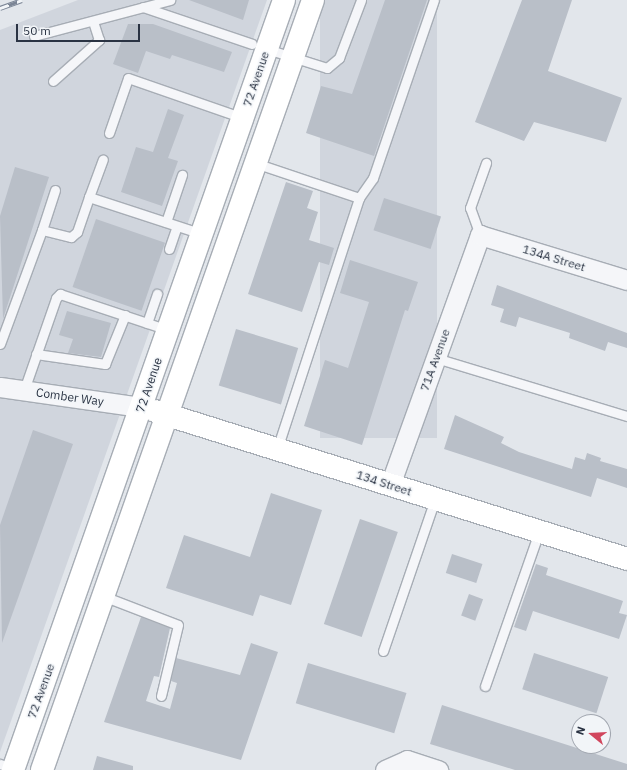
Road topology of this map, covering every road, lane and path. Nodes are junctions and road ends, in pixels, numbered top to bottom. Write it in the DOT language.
graph roads {
  1 [pos="170,0"];
  2 [pos="284,0"];
  3 [pos="313,0"];
  4 [pos="361,0"];
  5 [pos="434,0"];
  6 [pos="143,7"];
  7 [pos="93,21"];
  8 [pos="34,36"];
  9 [pos="259,46"];
  10 [pos="293,58"];
  11 [pos="53,81"];
  12 [pos="243,118"];
  13 [pos="109,133"];
  14 [pos="103,159"];
  15 [pos="255,163"];
  16 [pos="486,163"];
  17 [pos="182,175"];
  18 [pos="55,190"];
  19 [pos="89,197"];
  20 [pos="359,198"];
  21 [pos="166,222"];
  22 [pos="177,226"];
  23 [pos="42,230"];
  24 [pos="202,234"];
  25 [pos="480,235"];
  26 [pos="169,249"];
  27 [pos="626,278"];
  28 [pos="157,294"];
  29 [pos="125,315"];
  30 [pos="147,322"];
  31 [pos="168,330"];
  32 [pos="0,343"];
  33 [pos="36,354"];
  34 [pos="436,358"];
  35 [pos="0,387"];
  36 [pos="24,390"];
  37 [pos="141,408"];
  38 [pos="168,415"];
  39 [pos="627,416"];
  40 [pos="277,449"];
  41 [pos="390,485"];
  42 [pos="435,499"];
  43 [pos="539,532"];
  44 [pos="627,559"];
  45 [pos="103,596"];
  46 [pos="383,651"];
  47 [pos="485,686"];
  48 [pos="161,696"];
  49 [pos="9,768"];
  50 [pos="42,770"];
  51 [pos="385,770"];
  52 [pos="438,770"];
  1 -- 6 [label="lane"];
  2 -- 9 [label="main road, 72 Avenue"];
  3 -- 10 [label="main road"];
  4 -- 10 [label="lane"];
  5 -- 20 [label="lane"];
  6 -- 7 [label="lane"];
  6 -- 9 [label="lane"];
  7 -- 8 [label="lane"];
  7 -- 11 [label="lane"];
  9 -- 10 [label="lane"];
  9 -- 12 [label="main road, 72 Avenue"];
  10 -- 15 [label="main road"];
  12 -- 13 [label="lane"];
  12 -- 24 [label="main road, 72 Avenue"];
  14 -- 19 [label="lane"];
  15 -- 20 [label="lane"];
  15 -- 38 [label="main road"];
  16 -- 25 [label="lane"];
  17 -- 21 [label="lane"];
  18 -- 23 [label="lane"];
  19 -- 21 [label="lane"];
  19 -- 23 [label="lane"];
  20 -- 40 [label="lane"];
  21 -- 22 [label="lane"];
  22 -- 24 [label="lane"];
  22 -- 26 [label="lane"];
  23 -- 32 [label="lane"];
  24 -- 31 [label="main road, 72 Avenue"];
  25 -- 27 [label="street, 134A Street"];
  25 -- 34 [label="street, 71A Avenue"];
  28 -- 30 [label="lane"];
  29 -- 30 [label="lane"];
  29 -- 33 [label="lane"];
  29 -- 33 [label="lane"];
  30 -- 31 [label="lane"];
  31 -- 37 [label="main road, 72 Avenue"];
  33 -- 36 [label="lane"];
  34 -- 39 [label="lane"];
  34 -- 41 [label="street, 71A Avenue"];
  35 -- 36 [label="street, Comber Way"];
  36 -- 37 [label="street, Comber Way"];
  37 -- 38 [label="main road, 134 Street"];
  37 -- 49 [label="main road, 72 Avenue"];
  38 -- 40 [label="main road, 134 Street"];
  38 -- 45 [label="main road"];
  40 -- 41 [label="main road, 134 Street"];
  41 -- 42 [label="main road, 134 Street"];
  42 -- 43 [label="main road, 134 Street"];
  42 -- 46 [label="lane"];
  43 -- 44 [label="main road, 134 Street"];
  43 -- 47 [label="lane"];
  45 -- 48 [label="lane"];
  45 -- 50 [label="main road"];
  51 -- 52 [label="street"];
}
